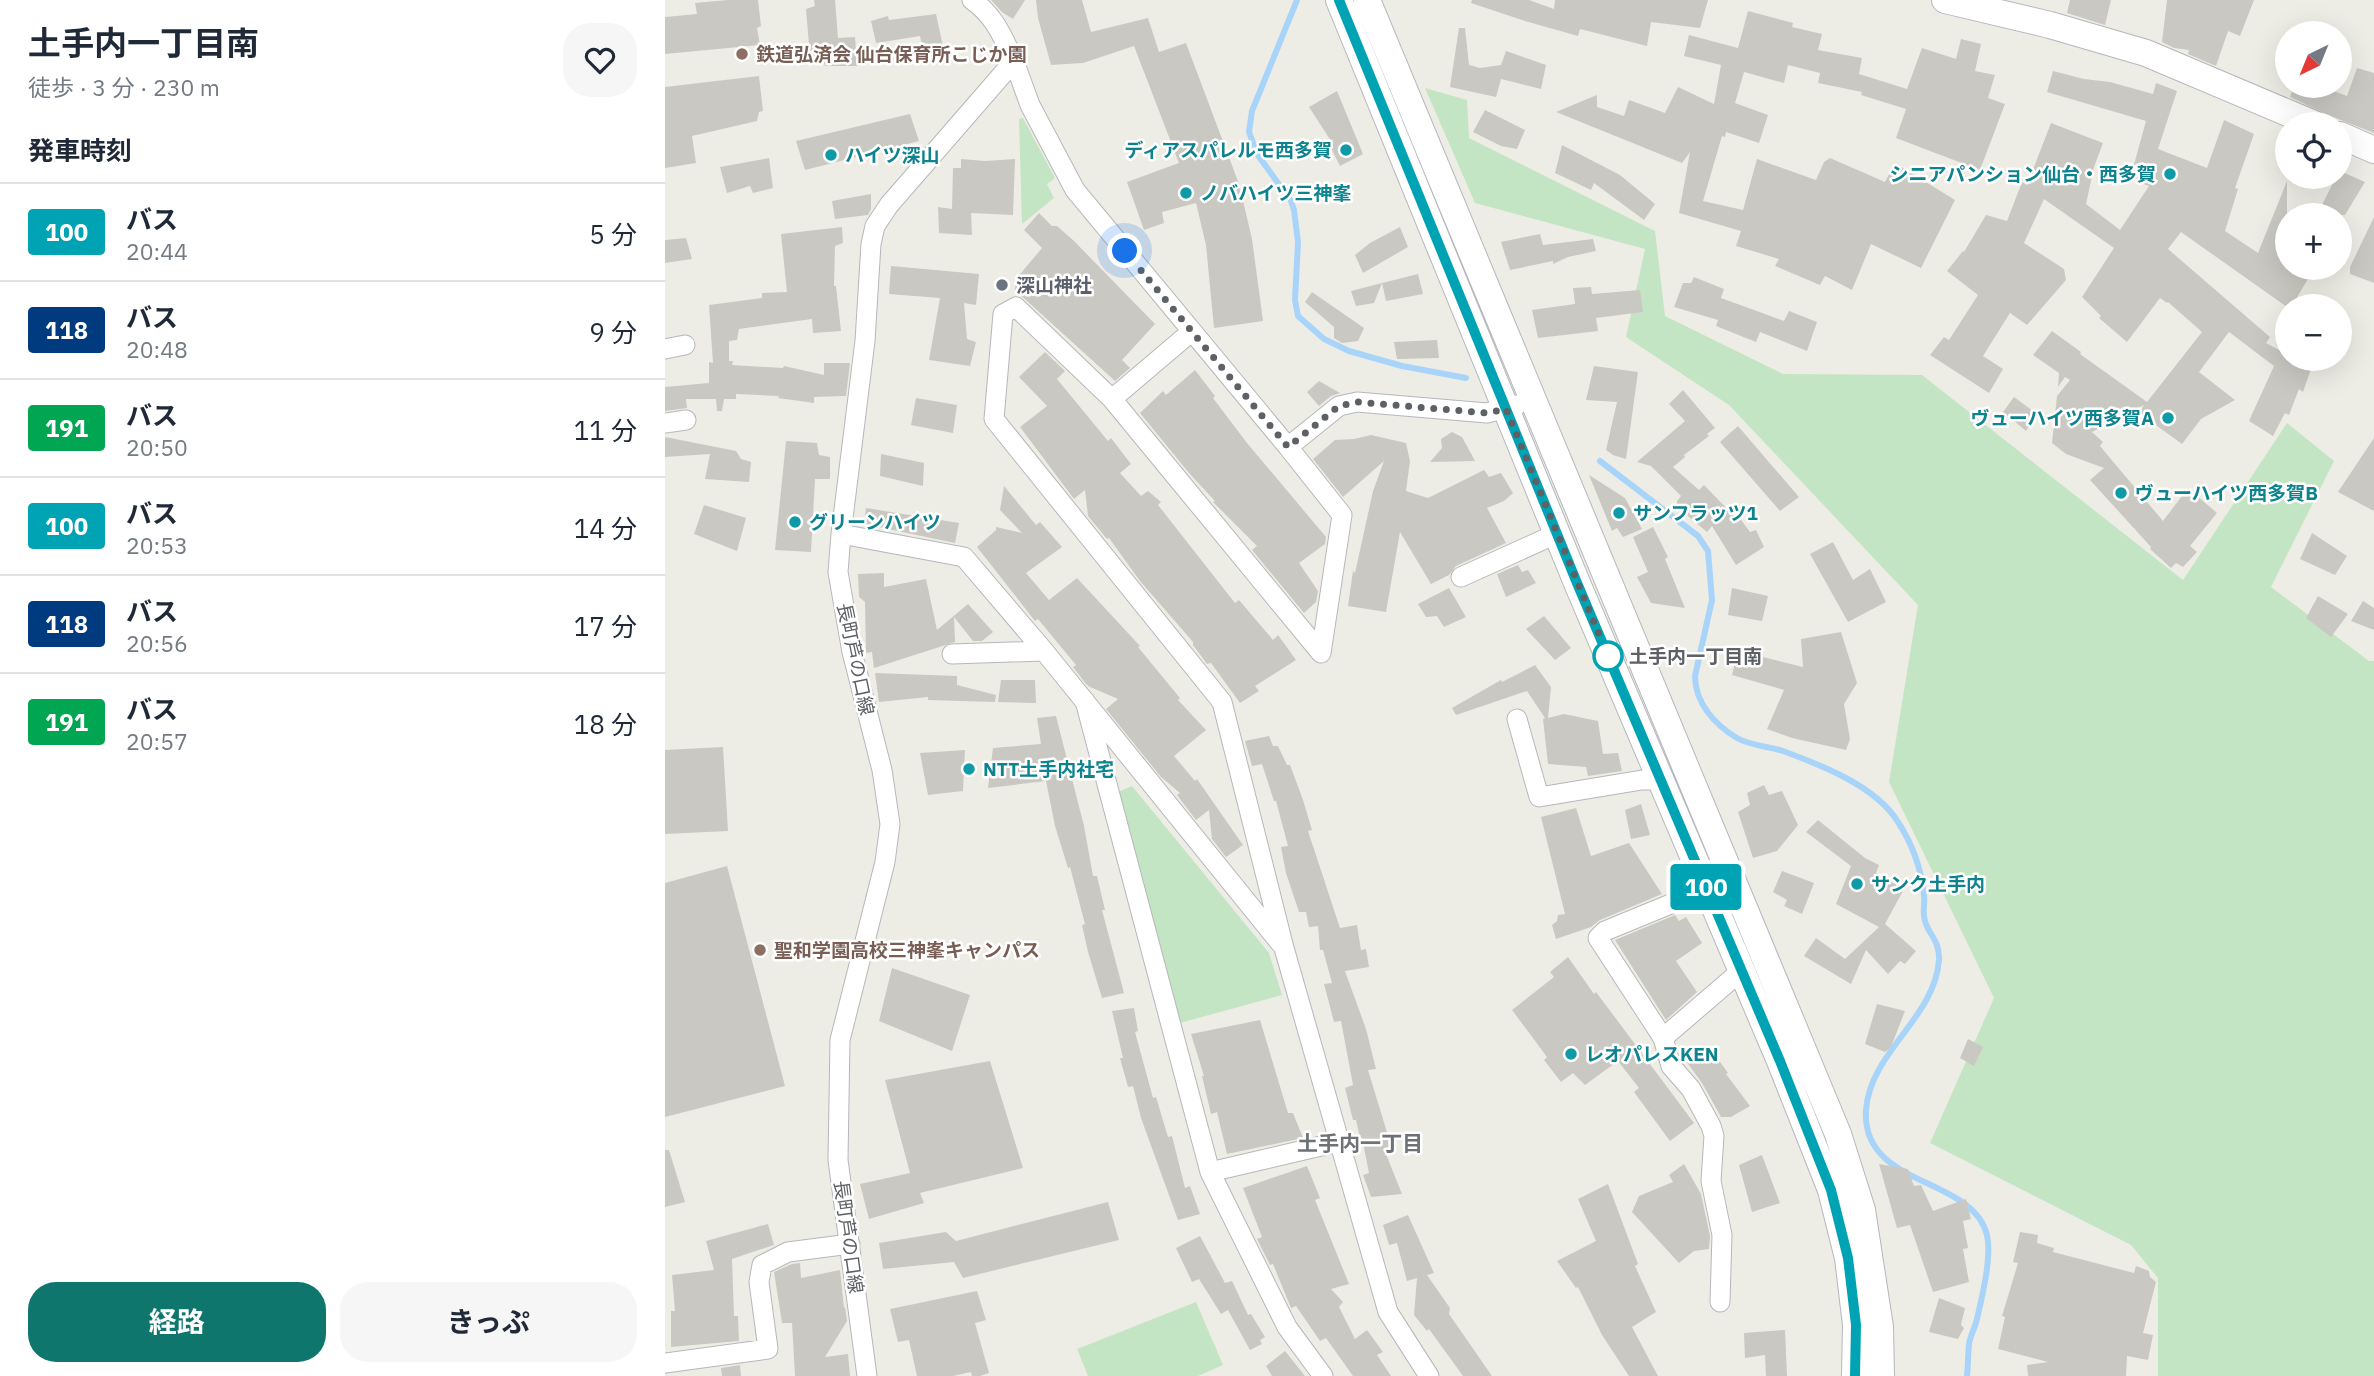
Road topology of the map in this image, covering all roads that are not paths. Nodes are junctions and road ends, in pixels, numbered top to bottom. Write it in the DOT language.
graph roads {
  1 [pos="972,0"];
  2 [pos="1339,0"];
  3 [pos="1945,0"];
  4 [pos="1371,3"];
  5 [pos="1014,61"];
  6 [pos="2285,112"];
  7 [pos="2352,140"];
  8 [pos="2374,150"];
  9 [pos="1191,332"];
  10 [pos="685,345"];
  11 [pos="665,349"];
  12 [pos="1112,399"];
  13 [pos="1533,400"];
  14 [pos="1506,409"];
  15 [pos="686,421"];
  16 [pos="665,423"];
  17 [pos="1288,447"];
  18 [pos="1558,533"];
  19 [pos="841,534"];
  20 [pos="1461,577"];
  21 [pos="1044,651"];
  22 [pos="952,654"];
  23 [pos="1085,701"];
  24 [pos="1517,719"];
  25 [pos="1661,780"];
  26 [pos="1262,860"];
  27 [pos="1230,882"];
  28 [pos="1707,889"];
  29 [pos="1284,948"];
  30 [pos="1741,971"];
  31 [pos="1663,1038"];
  32 [pos="1338,1142"];
  33 [pos="1210,1171"];
  34 [pos="850,1244"];
  35 [pos="1720,1302"];
  36 [pos="665,1363"];
  37 [pos="867,1376"];
  38 [pos="1323,1376"];
  39 [pos="1429,1376"];
  40 [pos="1855,1376"];
  41 [pos="1881,1376"];
  1 -- 5 [label="street"];
  2 -- 14 [label="street"];
  3 -- 6 [label="street"];
  4 -- 13 [label="street"];
  5 -- 9 [label="street"];
  5 -- 19 [label="street, 長町芦の口線"];
  7 -- 8 [label="street"];
  9 -- 12 [label="street"];
  9 -- 17 [label="street"];
  10 -- 11 [label="street"];
  12 -- 17 [label="street"];
  12 -- 26 [label="street"];
  13 -- 14 [label="street"];
  13 -- 41 [label="street"];
  14 -- 17 [label="street"];
  14 -- 18 [label="street"];
  15 -- 16 [label="street"];
  18 -- 20 [label="street"];
  18 -- 25 [label="street"];
  19 -- 21 [label="street"];
  19 -- 34 [label="street, 長町芦の口線"];
  21 -- 22 [label="street"];
  21 -- 23 [label="street"];
  23 -- 27 [label="street"];
  23 -- 33 [label="street"];
  24 -- 25 [label="street"];
  25 -- 28 [label="street"];
  26 -- 27 [label="street"];
  26 -- 29 [label="street"];
  27 -- 29 [label="street"];
  28 -- 30 [label="street"];
  28 -- 31 [label="street"];
  29 -- 32 [label="street"];
  30 -- 31 [label="street"];
  30 -- 40 [label="street"];
  31 -- 35 [label="street"];
  32 -- 33 [label="street"];
  32 -- 39 [label="street"];
  33 -- 38 [label="street"];
  34 -- 36 [label="street"];
  34 -- 37 [label="street, 長町芦の口線"];
}
